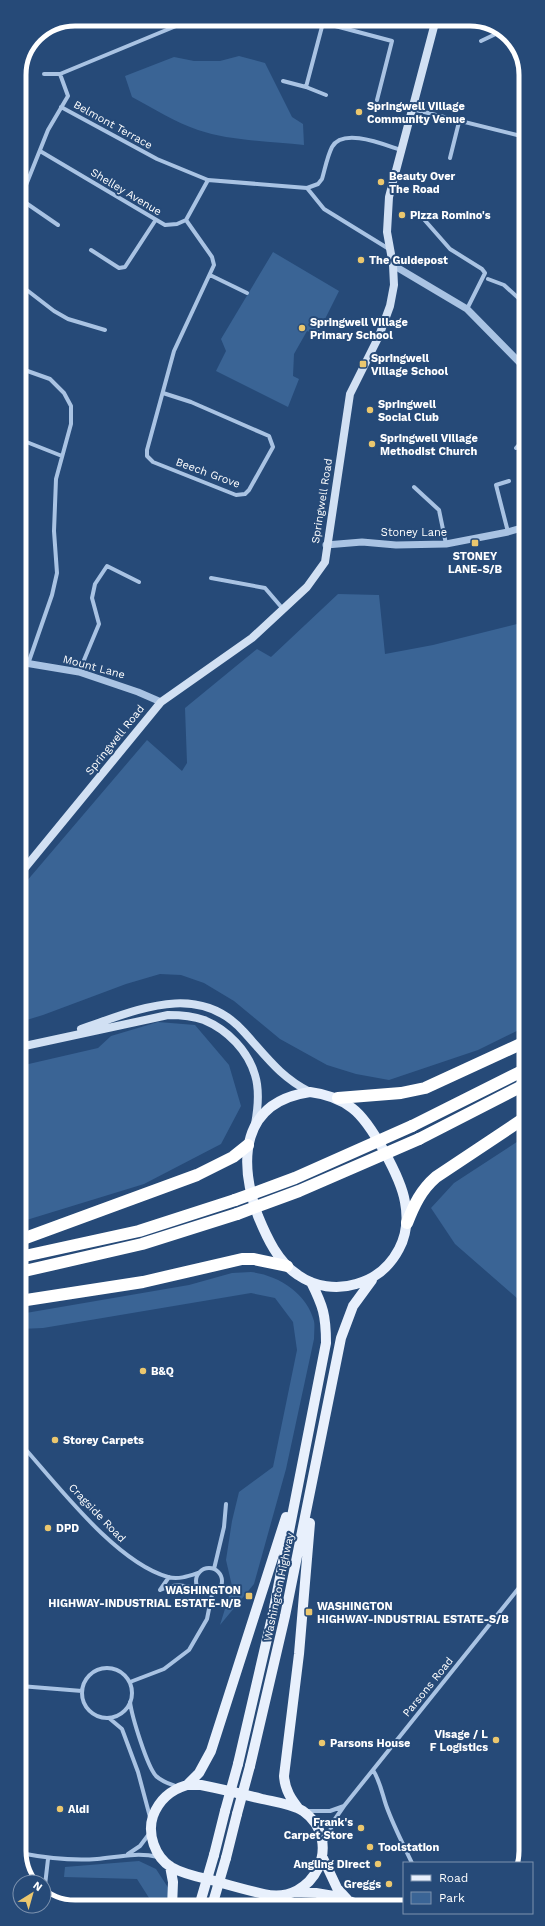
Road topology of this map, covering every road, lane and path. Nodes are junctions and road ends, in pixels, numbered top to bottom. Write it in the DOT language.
graph roads {
  1 [pos="176,26"];
  2 [pos="323,26"];
  3 [pos="340,26"];
  4 [pos="434,26"];
  5 [pos="496,34"];
  6 [pos="481,41"];
  7 [pos="44,74"];
  8 [pos="60,74"];
  9 [pos="283,80"];
  10 [pos="306,87"];
  11 [pos="326,95"];
  12 [pos="377,100"];
  13 [pos="61,107"];
  14 [pos="412,109"];
  15 [pos="459,122"];
  16 [pos="519,136"];
  17 [pos="402,150"];
  18 [pos="40,151"];
  19 [pos="450,158"];
  20 [pos="208,180"];
  21 [pos="26,185"];
  22 [pos="307,188"];
  23 [pos="26,203"];
  24 [pos="416,214"];
  25 [pos="186,220"];
  26 [pos="155,221"];
  27 [pos="58,225"];
  28 [pos="91,250"];
  29 [pos="391,250"];
  30 [pos="393,265"];
  31 [pos="210,274"];
  32 [pos="488,279"];
  33 [pos="26,290"];
  34 [pos="247,293"];
  35 [pos="519,298"];
  36 [pos="467,310"];
  37 [pos="105,330"];
  38 [pos="519,362"];
  39 [pos="26,371"];
  40 [pos="163,393"];
  41 [pos="26,443"];
  42 [pos="519,445"];
  43 [pos="516,448"];
  44 [pos="62,456"];
  45 [pos="509,481"];
  46 [pos="414,487"];
  47 [pos="519,529"];
  48 [pos="508,532"];
  49 [pos="446,544"];
  50 [pos="326,545"];
  51 [pos="211,578"];
  52 [pos="139,582"];
  53 [pos="284,609"];
  54 [pos="28,664"];
  55 [pos="79,672"];
  56 [pos="161,702"];
  57 [pos="26,867"];
  58 [pos="46,1041"];
  59 [pos="519,1045"];
  60 [pos="26,1046"];
  61 [pos="519,1072"];
  62 [pos="519,1088"];
  63 [pos="310,1092"];
  64 [pos="338,1098"];
  65 [pos="519,1122"];
  66 [pos="255,1124"];
  67 [pos="248,1145"];
  68 [pos="407,1223"];
  69 [pos="26,1238"];
  70 [pos="26,1257"];
  71 [pos="287,1266"];
  72 [pos="26,1271"];
  73 [pos="374,1276"];
  74 [pos="311,1282"];
  75 [pos="26,1300"];
  76 [pos="26,1450"];
  77 [pos="299,1476"];
  78 [pos="313,1480"];
  79 [pos="226,1504"];
  80 [pos="214,1569"];
  81 [pos="198,1573"];
  82 [pos="169,1577"];
  83 [pos="519,1587"];
  84 [pos="201,1591"];
  85 [pos="212,1594"];
  86 [pos="130,1682"];
  87 [pos="26,1686"];
  88 [pos="82,1691"];
  89 [pos="130,1702"];
  90 [pos="108,1718"];
  91 [pos="372,1770"];
  92 [pos="183,1786"];
  93 [pos="344,1806"];
  94 [pos="301,1810"];
  95 [pos="151,1826"];
  96 [pos="322,1853"];
  97 [pos="26,1854"];
  98 [pos="128,1854"];
  99 [pos="161,1858"];
  100 [pos="48,1859"];
  101 [pos="412,1862"];
  102 [pos="170,1866"];
  103 [pos="46,1874"];
  104 [pos="290,1894"];
  105 [pos="172,1900"];
  106 [pos="201,1900"];
  107 [pos="214,1900"];
  108 [pos="277,1900"];
  109 [pos="349,1900"];
  1 -- 8 [label="street"];
  2 -- 10 [label="street"];
  3 -- 12 [label="street"];
  4 -- 14 [label="main road, Springwell Road"];
  5 -- 6 [label="street"];
  7 -- 8 [label="street"];
  8 -- 13 [label="street"];
  9 -- 10 [label="street"];
  10 -- 11 [label="street"];
  13 -- 18 [label="street"];
  13 -- 20 [label="street, Belmont Terrace"];
  14 -- 15 [label="street"];
  14 -- 17 [label="main road, Springwell Road"];
  15 -- 16 [label="street"];
  15 -- 19 [label="street"];
  17 -- 22 [label="street"];
  17 -- 29 [label="main road, Springwell Road"];
  18 -- 21 [label="street"];
  18 -- 26 [label="street, Shelley Avenue"];
  20 -- 22 [label="street, Belmont Terrace"];
  20 -- 25 [label="street"];
  22 -- 29 [label="street"];
  23 -- 27 [label="street"];
  24 -- 36 [label="street"];
  25 -- 26 [label="street, Shelley Avenue"];
  25 -- 31 [label="street, Beech Grove"];
  26 -- 28 [label="street"];
  29 -- 30 [label="main road, Springwell Road"];
  30 -- 36 [label="street"];
  30 -- 50 [label="main road, Springwell Road"];
  31 -- 34 [label="street"];
  31 -- 40 [label="street, Beech Grove"];
  32 -- 35 [label="street"];
  33 -- 37 [label="street"];
  36 -- 38 [label="street"];
  39 -- 44 [label="street"];
  40 -- 40 [label="street, Beech Grove"];
  41 -- 44 [label="street"];
  42 -- 43 [label="street"];
  44 -- 54 [label="street"];
  45 -- 48 [label="street"];
  46 -- 49 [label="street"];
  47 -- 48 [label="street, Stoney Lane"];
  48 -- 49 [label="street, Stoney Lane"];
  49 -- 50 [label="street, Stoney Lane"];
  50 -- 53 [label="main road, Springwell Road"];
  51 -- 53 [label="street"];
  52 -- 55 [label="street"];
  53 -- 56 [label="main road, Springwell Road"];
  54 -- 55 [label="street, Mount Lane"];
  55 -- 56 [label="street, Mount Lane"];
  56 -- 57 [label="main road, Springwell Road"];
  58 -- 60 [label="main road"];
  58 -- 63 [label="main road"];
  58 -- 66 [label="main road"];
  59 -- 64 [label="highway"];
  61 -- 70 [label="highway, bridge"];
  62 -- 72 [label="highway, bridge"];
  63 -- 64 [label="main road"];
  63 -- 66 [label="main road"];
  64 -- 68 [label="main road"];
  65 -- 68 [label="highway"];
  66 -- 67 [label="main road"];
  67 -- 69 [label="highway"];
  67 -- 71 [label="main road"];
  68 -- 73 [label="main road"];
  71 -- 74 [label="main road"];
  71 -- 75 [label="highway"];
  73 -- 74 [label="main road"];
  73 -- 78 [label="main road, Washington Highway"];
  74 -- 77 [label="main road, Washington Highway"];
  76 -- 82 [label="street, Cragside Road"];
  77 -- 92 [label="main road"];
  77 -- 106 [label="main road, Washington Highway, bridge"];
  78 -- 94 [label="main road"];
  78 -- 107 [label="main road, Washington Highway, bridge"];
  79 -- 80 [label="street"];
  80 -- 81 [label="street"];
  80 -- 85 [label="street"];
  81 -- 82 [label="street, Cragside Road"];
  81 -- 84 [label="street"];
  82 -- 84 [label="street"];
  83 -- 91 [label="street, Parsons Road"];
  84 -- 85 [label="street"];
  85 -- 86 [label="street"];
  86 -- 88 [label="street"];
  86 -- 89 [label="street"];
  87 -- 88 [label="street"];
  88 -- 90 [label="street"];
  89 -- 90 [label="street"];
  89 -- 92 [label="street"];
  90 -- 95 [label="street"];
  91 -- 93 [label="street, Parsons Road"];
  91 -- 101 [label="street"];
  92 -- 94 [label="main road"];
  92 -- 95 [label="main road"];
  93 -- 94 [label="street"];
  93 -- 96 [label="street, Parsons Road"];
  94 -- 96 [label="main road"];
  95 -- 98 [label="street"];
  95 -- 99 [label="main road"];
  96 -- 104 [label="main road"];
  96 -- 109 [label="main road"];
  97 -- 100 [label="street"];
  98 -- 99 [label="street"];
  98 -- 100 [label="street"];
  99 -- 102 [label="main road"];
  100 -- 103 [label="street"];
  102 -- 104 [label="main road"];
  102 -- 105 [label="main road"];
  104 -- 108 [label="main road"];
  104 -- 109 [label="main road"];
}
